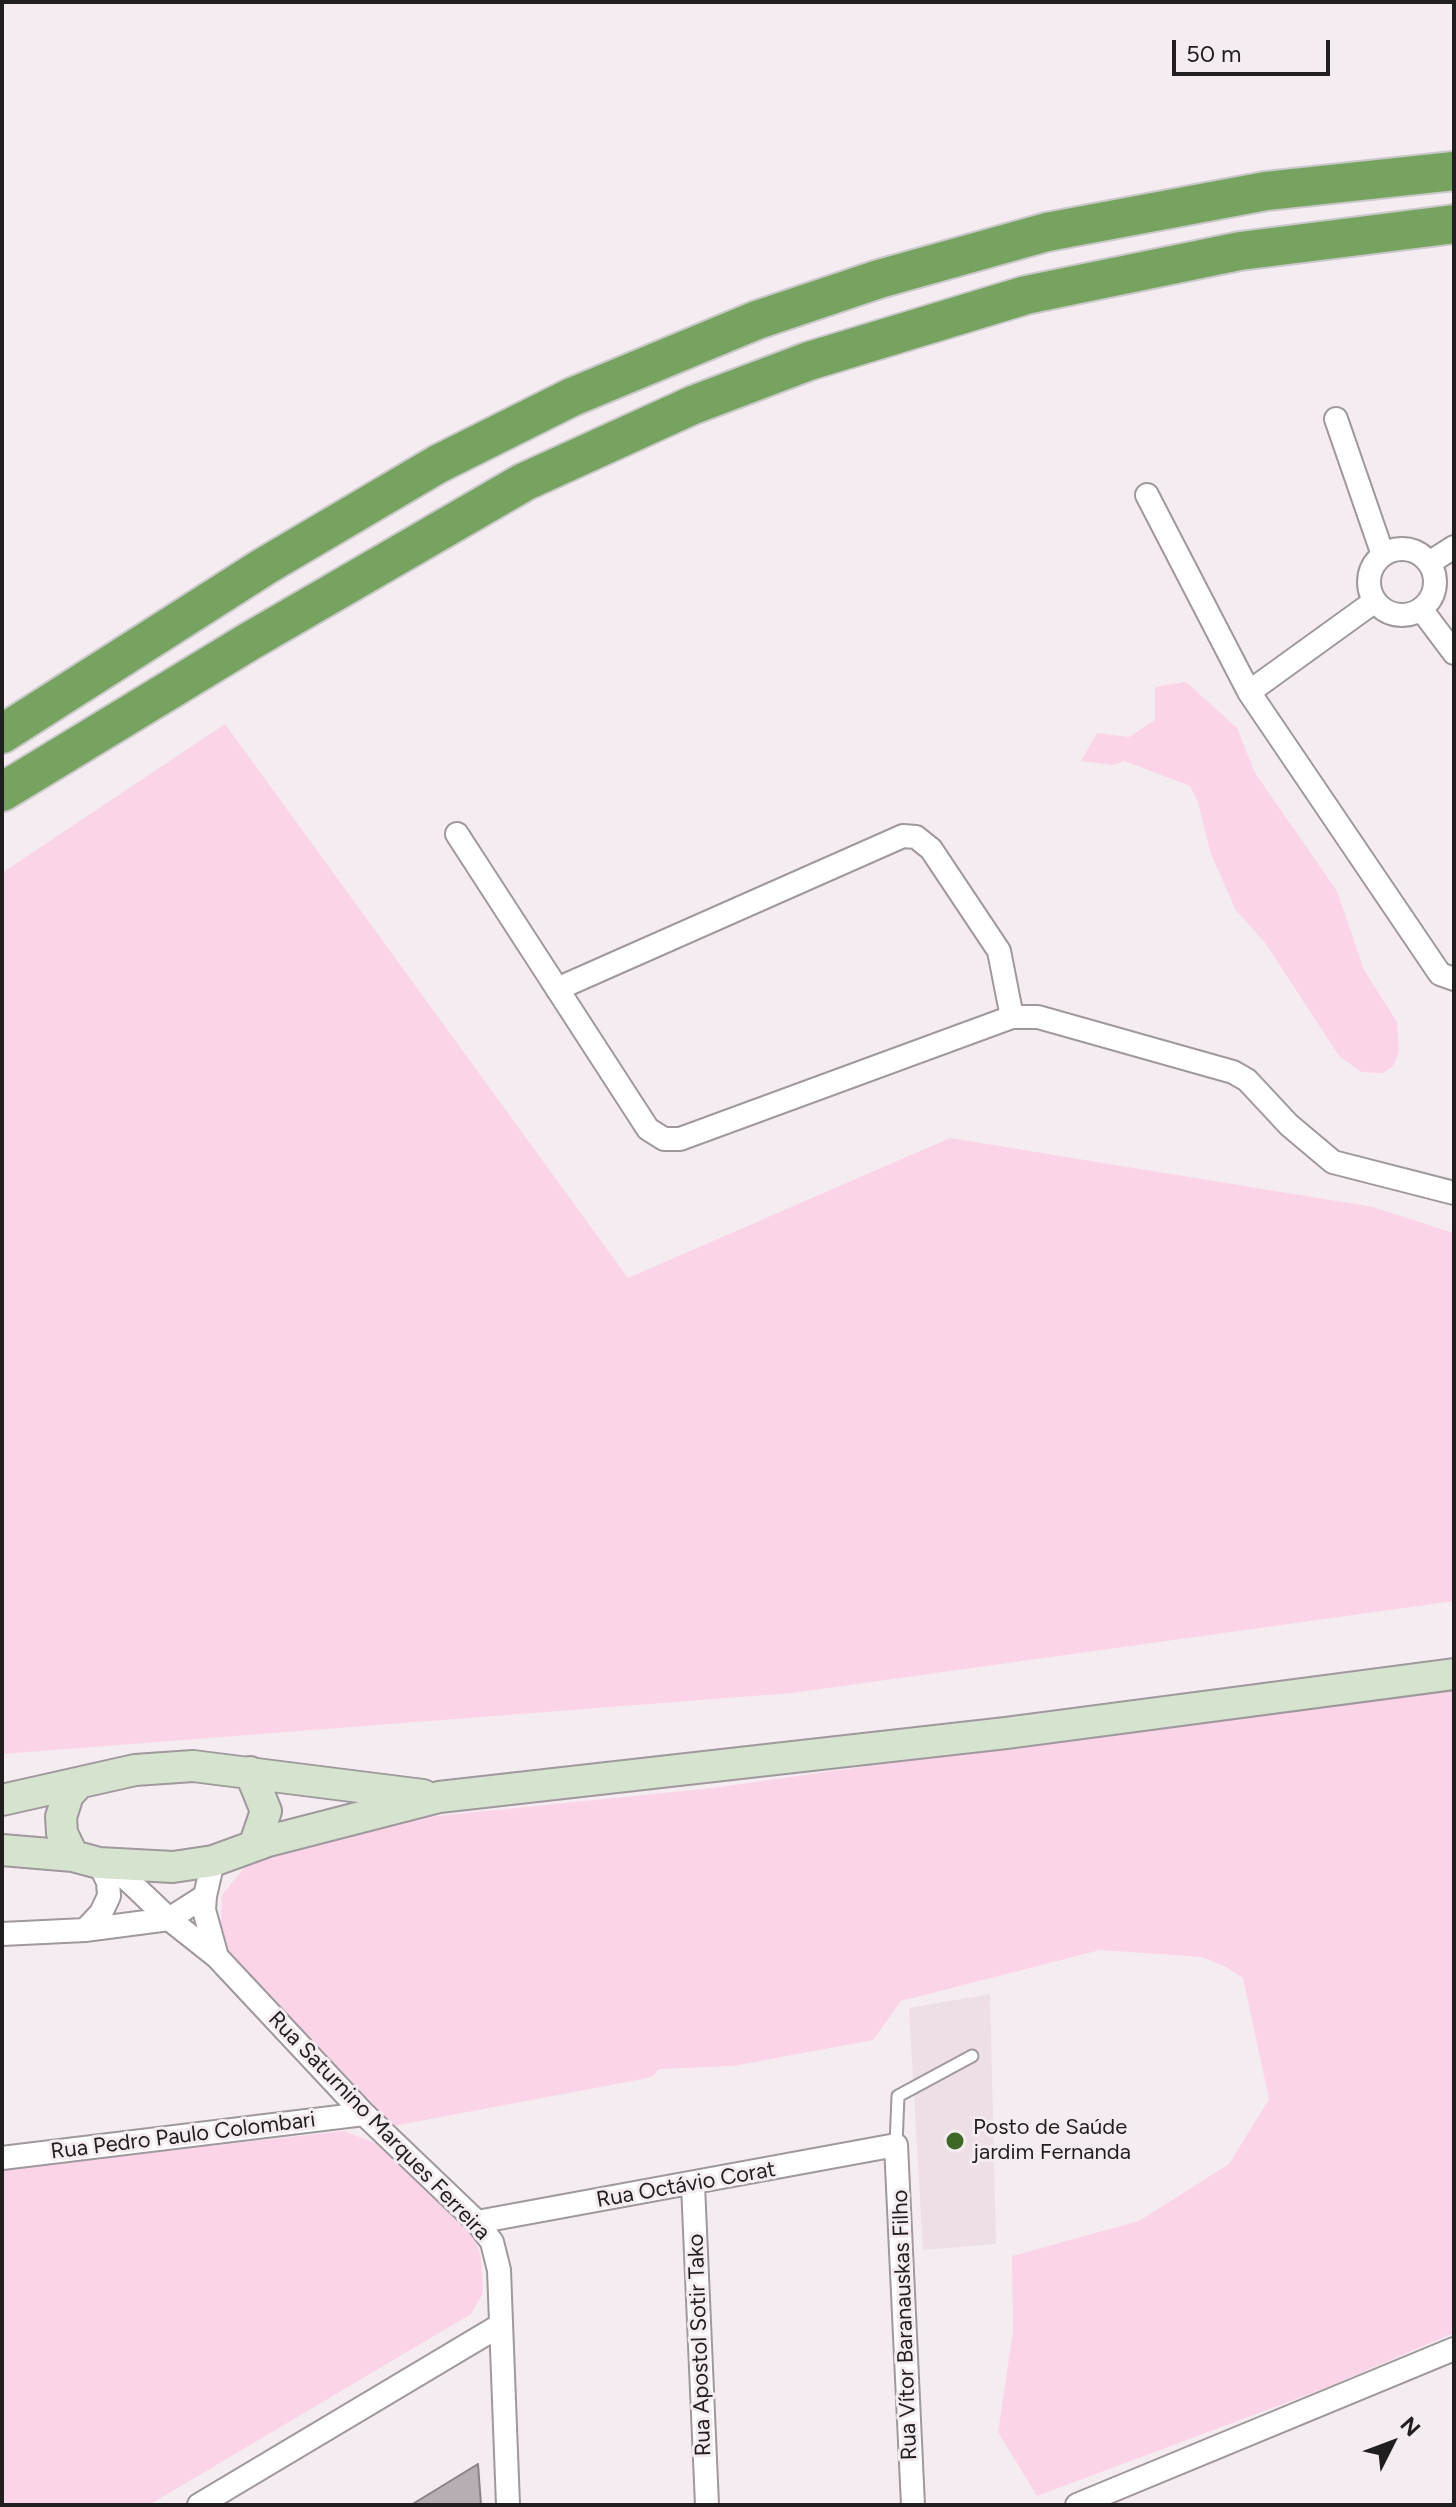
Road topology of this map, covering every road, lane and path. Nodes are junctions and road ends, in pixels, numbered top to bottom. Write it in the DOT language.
graph roads {
  1 [pos="1454,171"];
  2 [pos="1454,224"];
  3 [pos="1336,419"];
  4 [pos="1147,495"];
  5 [pos="1454,547"];
  6 [pos="1383,555"];
  7 [pos="1429,563"];
  8 [pos="1375,601"];
  9 [pos="1421,609"];
  10 [pos="1454,653"];
  11 [pos="1249,692"];
  12 [pos="2,734"];
  13 [pos="2,792"];
  14 [pos="457,834"];
  15 [pos="1454,979"];
  16 [pos="557,989"];
  17 [pos="1012,1017"];
  18 [pos="1454,1193"];
  19 [pos="1454,1674"];
  20 [pos="250,1772"];
  21 [pos="79,1783"];
  22 [pos="439,1797"];
  23 [pos="2,1800"];
  24 [pos="254,1846"];
  25 [pos="2,1850"];
  26 [pos="94,1861"];
  27 [pos="213,1861"];
  28 [pos="205,1896"];
  29 [pos="169,1919"];
  30 [pos="85,1930"];
  31 [pos="2,1934"];
  32 [pos="217,1957"];
  33 [pos="972,2056"];
  34 [pos="364,2114"];
  35 [pos="896,2145"];
  36 [pos="2,2158"];
  37 [pos="693,2185"];
  38 [pos="477,2222"];
  39 [pos="499,2326"];
  40 [pos="1454,2349"];
  41 [pos="199,2505"];
  42 [pos="508,2505"];
  43 [pos="707,2505"];
  44 [pos="913,2505"];
  45 [pos="1077,2505"];
  1 -- 12 [label="highway"];
  2 -- 13 [label="highway"];
  3 -- 6 [label="street"];
  4 -- 11 [label="street"];
  5 -- 7 [label="street"];
  6 -- 7 [label="street"];
  6 -- 8 [label="street"];
  7 -- 9 [label="street"];
  8 -- 9 [label="street"];
  8 -- 11 [label="street"];
  9 -- 10 [label="street"];
  11 -- 15 [label="street"];
  14 -- 16 [label="street"];
  16 -- 17 [label="street"];
  16 -- 17 [label="street"];
  17 -- 18 [label="street"];
  19 -- 22 [label="main road"];
  20 -- 21 [label="main road"];
  20 -- 22 [label="main road"];
  20 -- 24 [label="main road"];
  21 -- 23 [label="main road"];
  21 -- 26 [label="main road"];
  22 -- 24 [label="main road"];
  24 -- 27 [label="main road"];
  25 -- 26 [label="main road"];
  26 -- 27 [label="main road"];
  26 -- 29 [label="street, Rua Saturnino Marques Ferreira"];
  26 -- 30 [label="street"];
  27 -- 28 [label="street"];
  28 -- 29 [label="street"];
  28 -- 32 [label="street, Rua Saturnino Marques Ferreira"];
  29 -- 30 [label="street"];
  29 -- 32 [label="street, Rua Saturnino Marques Ferreira"];
  30 -- 31 [label="street"];
  32 -- 34 [label="street, Rua Saturnino Marques Ferreira"];
  33 -- 35 [label="lane"];
  34 -- 36 [label="street, Rua Pedro Paulo Colombari"];
  34 -- 38 [label="street, Rua Saturnino Marques Ferreira"];
  35 -- 37 [label="street, Rua Octávio Corat"];
  35 -- 44 [label="street, Rua Vítor Baranauskas Filho"];
  37 -- 38 [label="street, Rua Octávio Corat"];
  37 -- 43 [label="street, Rua Apostol Sotir Tako"];
  38 -- 39 [label="street, Rua Saturnino Marques Ferreira"];
  39 -- 41 [label="street"];
  39 -- 42 [label="street, Rua Saturnino Marques Ferreira"];
  40 -- 45 [label="street"];
}
